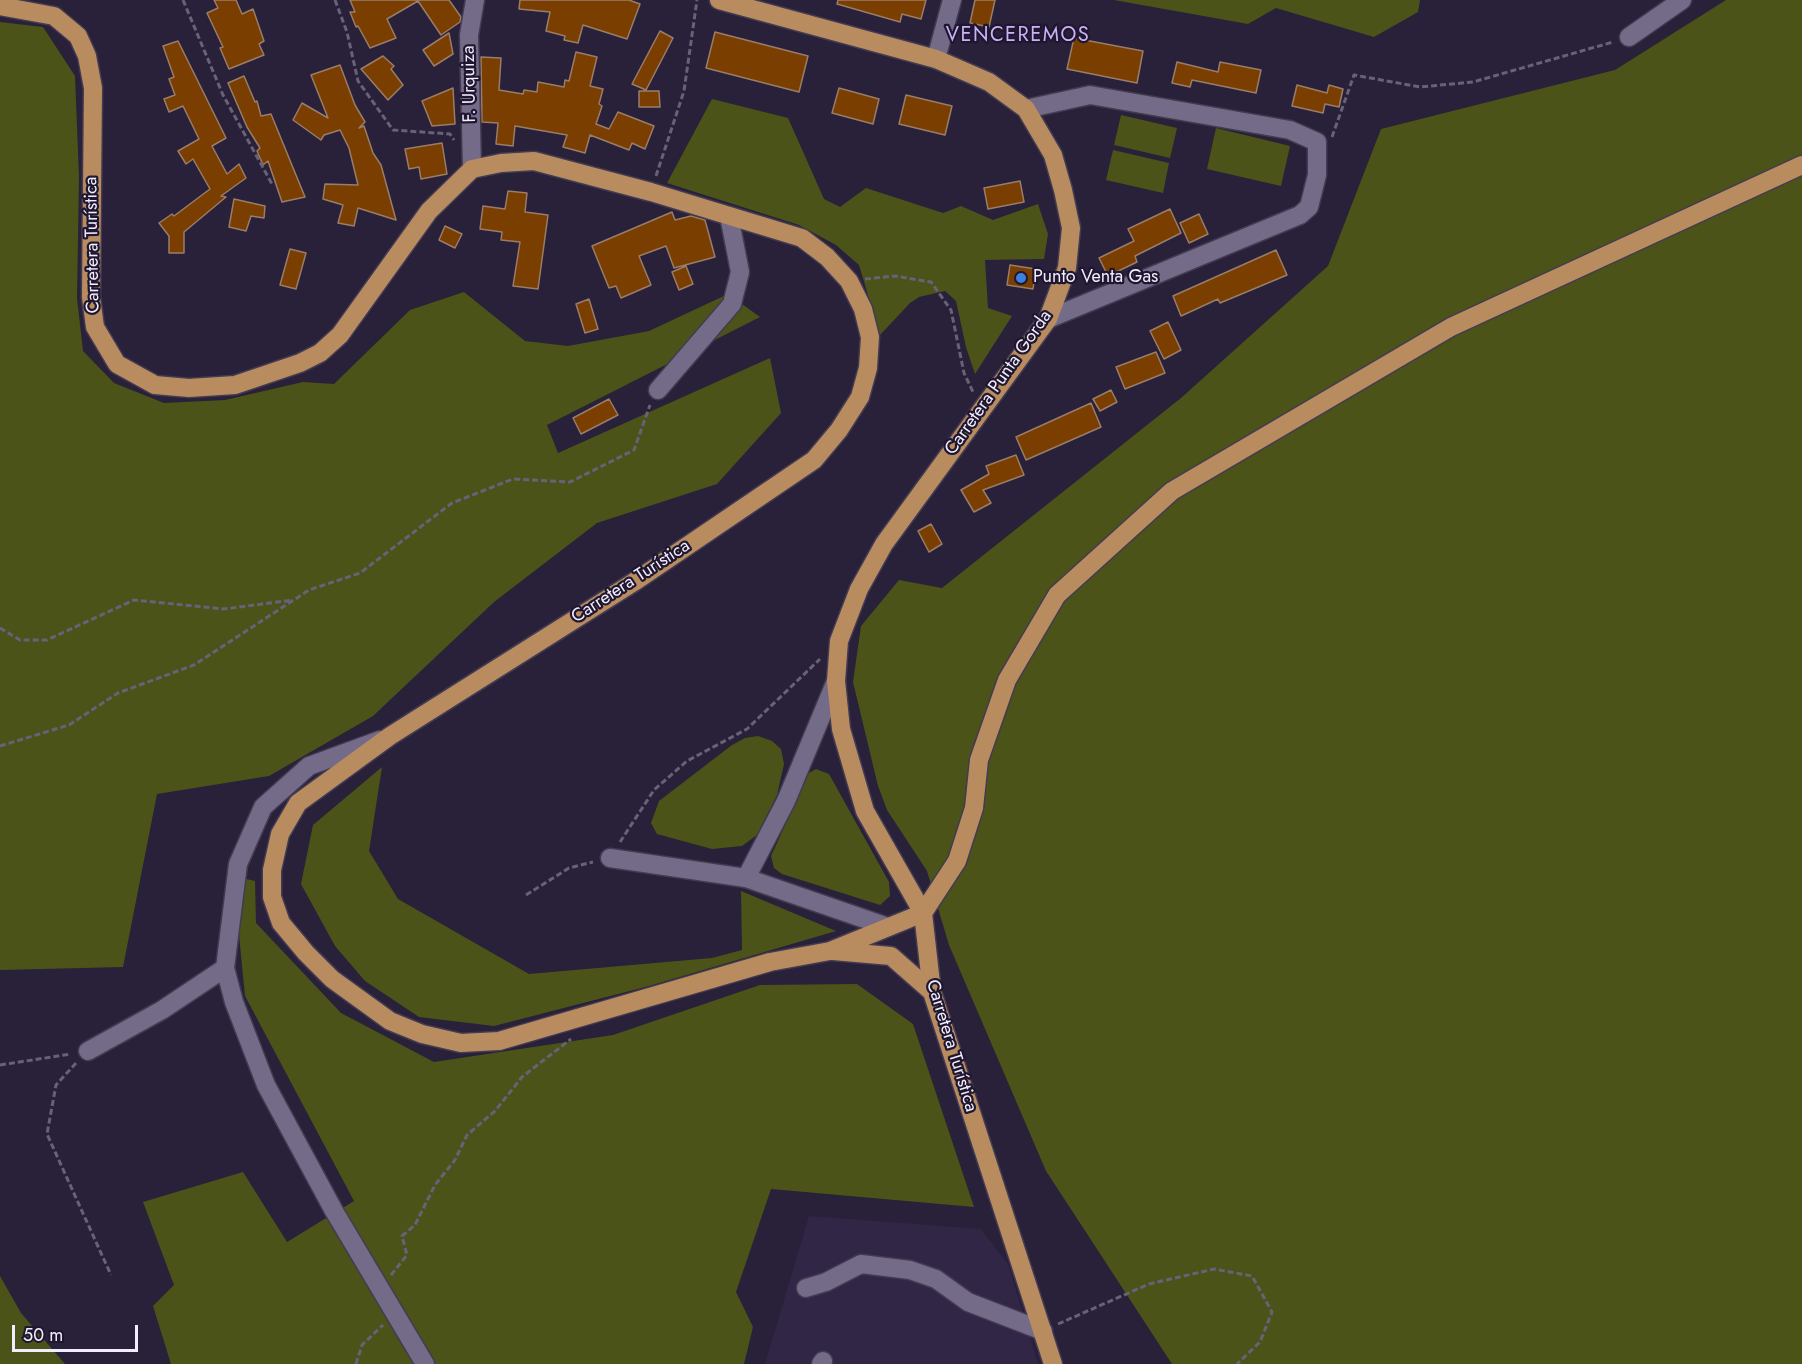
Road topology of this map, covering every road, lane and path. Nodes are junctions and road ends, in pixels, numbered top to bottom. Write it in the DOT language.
graph roads {
  1 [pos="183,0"];
  2 [pos="335,0"];
  3 [pos="475,0"];
  4 [pos="697,0"];
  5 [pos="719,0"];
  6 [pos="952,0"];
  7 [pos="1682,0"];
  8 [pos="26,5"];
  9 [pos="0,6"];
  10 [pos="1629,37"];
  11 [pos="936,59"];
  12 [pos="1026,109"];
  13 [pos="1317,142"];
  14 [pos="456,143"];
  15 [pos="1802,165"];
  16 [pos="472,169"];
  17 [pos="272,184"];
  18 [pos="651,192"];
  19 [pos="729,216"];
  20 [pos="849,281"];
  21 [pos="1048,319"];
  22 [pos="658,390"];
  23 [pos="982,411"];
  24 [pos="295,600"];
  25 [pos="0,628"];
  26 [pos="839,641"];
  27 [pos="836,681"];
  28 [pos="390,736"];
  29 [pos="0,746"];
  30 [pos="610,858"];
  31 [pos="746,878"];
  32 [pos="526,895"];
  33 [pos="923,913"];
  34 [pos="888,927"];
  35 [pos="830,951"];
  36 [pos="225,968"];
  37 [pos="932,992"];
  38 [pos="575,1035"];
  39 [pos="88,1051"];
  40 [pos="0,1065"];
  41 [pos="111,1275"];
  42 [pos="380,1288"];
  43 [pos="806,1288"];
  44 [pos="395,1314"];
  45 [pos="1042,1331"];
  46 [pos="356,1364"];
  47 [pos="425,1364"];
  48 [pos="1053,1364"];
  49 [pos="1237,1364"];
  1 -- 17 [label="path"];
  2 -- 14 [label="path"];
  3 -- 16 [label="street, F. Urquiza"];
  4 -- 18 [label="path"];
  5 -- 11 [label="main road, Carretera Punta Gorda"];
  6 -- 11 [label="street"];
  7 -- 10 [label="street"];
  8 -- 9 [label="main road, Carretera Turística"];
  8 -- 16 [label="main road, Carretera Turística"];
  10 -- 13 [label="path"];
  11 -- 12 [label="main road, Carretera Punta Gorda"];
  12 -- 13 [label="street"];
  12 -- 21 [label="main road, Carretera Punta Gorda"];
  13 -- 21 [label="street"];
  15 -- 33 [label="main road"];
  16 -- 18 [label="main road, Carretera Turística"];
  18 -- 19 [label="main road, Carretera Turística"];
  19 -- 20 [label="main road, Carretera Turística"];
  19 -- 22 [label="street"];
  20 -- 23 [label="path"];
  20 -- 28 [label="main road, Carretera Turística"];
  21 -- 23 [label="main road, Carretera Punta Gorda"];
  22 -- 24 [label="path"];
  23 -- 26 [label="main road, Carretera Punta Gorda"];
  24 -- 25 [label="path"];
  24 -- 29 [label="path"];
  26 -- 27 [label="main road, Carretera Punta Gorda"];
  26 -- 30 [label="path"];
  27 -- 31 [label="street"];
  27 -- 33 [label="main road, Carretera Punta Gorda"];
  28 -- 35 [label="main road, Carretera Turística"];
  28 -- 36 [label="street"];
  30 -- 31 [label="street"];
  30 -- 32 [label="path"];
  31 -- 34 [label="street"];
  33 -- 34 [label="main road, Carretera Turística"];
  33 -- 37 [label="main road, Carretera Turística"];
  34 -- 35 [label="main road, Carretera Turística"];
  35 -- 37 [label="main road"];
  36 -- 39 [label="street"];
  36 -- 42 [label="street"];
  37 -- 45 [label="main road, Carretera Turística"];
  38 -- 42 [label="path"];
  39 -- 40 [label="path"];
  39 -- 41 [label="path"];
  42 -- 44 [label="street"];
  43 -- 45 [label="street"];
  44 -- 46 [label="path"];
  44 -- 47 [label="street"];
  45 -- 48 [label="main road, Carretera Turística"];
  45 -- 49 [label="path"];
}
